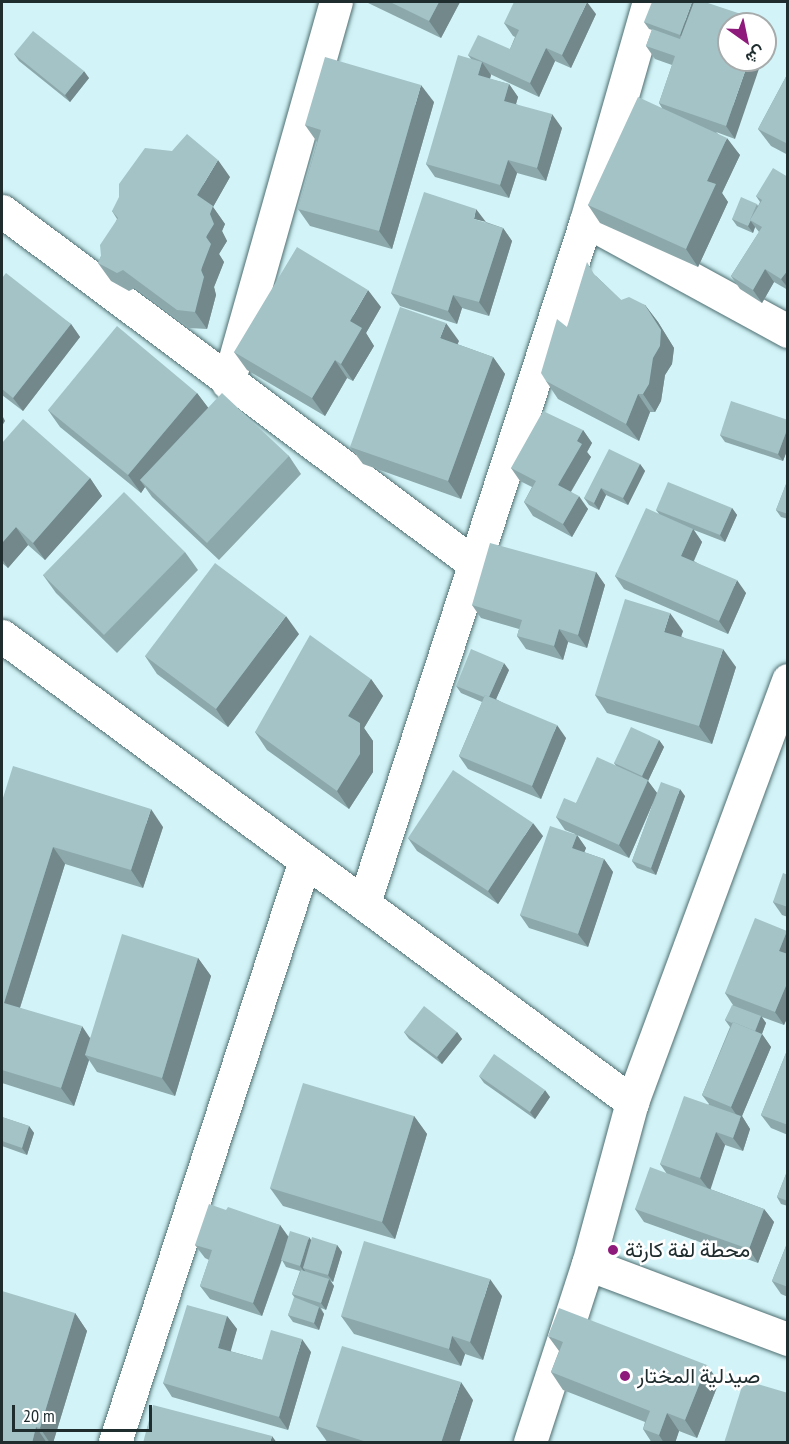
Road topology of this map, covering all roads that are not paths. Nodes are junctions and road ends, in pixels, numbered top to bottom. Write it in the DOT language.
graph roads {
  1 [pos="336,2"];
  2 [pos="649,2"];
  3 [pos="2,211"];
  4 [pos="586,221"];
  5 [pos="788,331"];
  6 [pos="228,383"];
  7 [pos="473,563"];
  8 [pos="2,636"];
  9 [pos="788,680"];
  10 [pos="305,860"];
  11 [pos="364,903"];
  12 [pos="632,1102"];
  13 [pos="588,1264"];
  14 [pos="788,1339"];
  15 [pos="115,1443"];
  16 [pos="530,1443"];
  1 -- 6 [label="street"];
  2 -- 4 [label="street"];
  3 -- 6 [label="street"];
  4 -- 5 [label="street"];
  4 -- 7 [label="street"];
  6 -- 7 [label="street"];
  7 -- 11 [label="street"];
  8 -- 10 [label="street"];
  9 -- 12 [label="street"];
  10 -- 11 [label="street"];
  10 -- 15 [label="street"];
  11 -- 12 [label="street"];
  12 -- 13 [label="street"];
  13 -- 14 [label="street"];
  13 -- 16 [label="street"];
}
